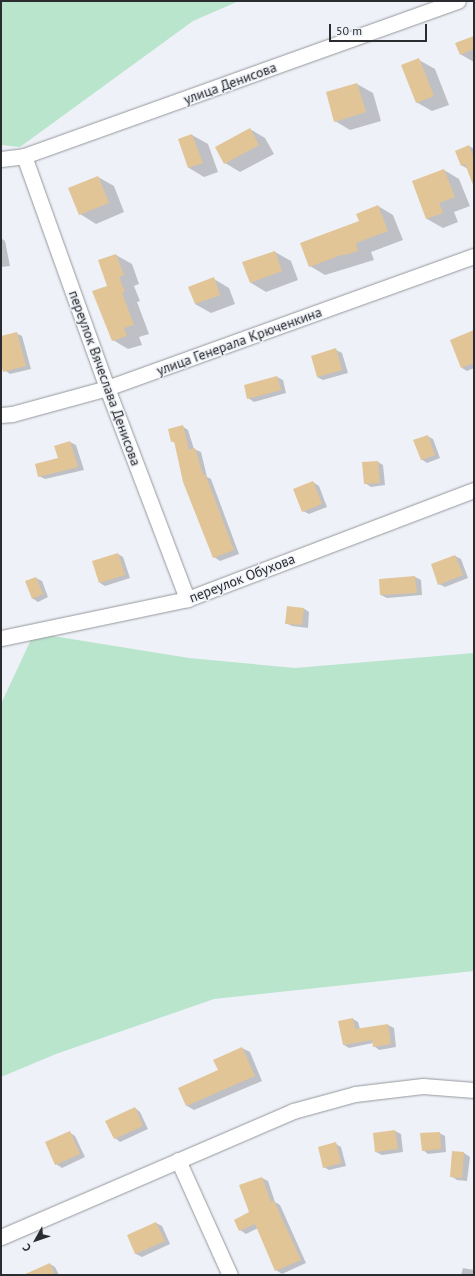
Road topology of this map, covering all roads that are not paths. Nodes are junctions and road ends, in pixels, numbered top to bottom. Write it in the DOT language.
graph roads {
  1 [pos="458,1"];
  2 [pos="24,156"];
  3 [pos="1,159"];
  4 [pos="474,256"];
  5 [pos="107,388"];
  6 [pos="1,415"];
  7 [pos="474,490"];
  8 [pos="187,599"];
  9 [pos="1,638"];
  10 [pos="474,1090"];
  11 [pos="178,1160"];
  12 [pos="1,1237"];
  13 [pos="230,1275"];
  1 -- 2 [label="street, улица Денисова"];
  2 -- 3 [label="street, улица Денисова"];
  2 -- 5 [label="street, переулок Вячеслава Денисова"];
  4 -- 5 [label="street, улица Генерала Крюченкина"];
  5 -- 6 [label="street, улица Генерала Крюченкина"];
  5 -- 8 [label="street, переулок Вячеслава Денисова"];
  7 -- 8 [label="street, переулок Обухова"];
  8 -- 9 [label="street, переулок Обухова"];
  10 -- 11 [label="street"];
  11 -- 12 [label="street"];
  11 -- 13 [label="street"];
}
